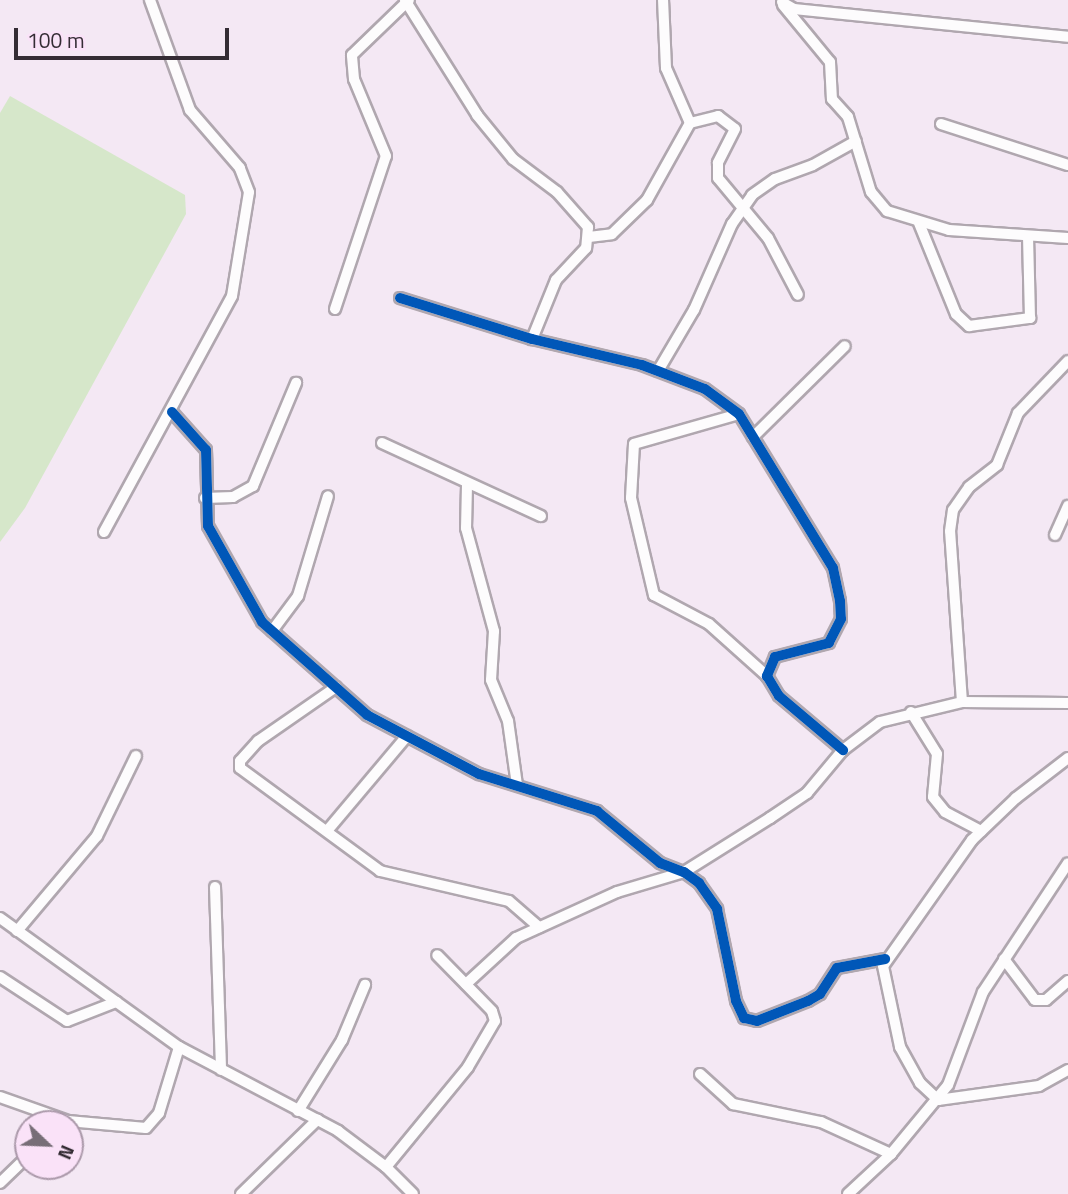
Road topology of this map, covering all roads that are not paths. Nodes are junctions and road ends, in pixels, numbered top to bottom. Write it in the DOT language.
graph roads {
  1 [pos="150,0"];
  2 [pos="663,0"];
  3 [pos="407,1"];
  4 [pos="782,3"];
  5 [pos="1068,37"];
  6 [pos="690,123"];
  7 [pos="941,124"];
  8 [pos="856,141"];
  9 [pos="1068,165"];
  10 [pos="742,208"];
  11 [pos="919,223"];
  12 [pos="1028,236"];
  13 [pos="589,237"];
  14 [pos="1068,237"];
  15 [pos="797,295"];
  16 [pos="400,298"];
  17 [pos="335,309"];
  18 [pos="532,339"];
  19 [pos="845,346"];
  20 [pos="1068,361"];
  21 [pos="658,371"];
  22 [pos="296,383"];
  23 [pos="172,412"];
  24 [pos="739,414"];
  25 [pos="753,438"];
  26 [pos="382,443"];
  27 [pos="467,485"];
  28 [pos="328,496"];
  29 [pos="205,498"];
  30 [pos="1068,506"];
  31 [pos="541,516"];
  32 [pos="104,532"];
  33 [pos="1055,535"];
  34 [pos="272,631"];
  35 [pos="767,676"];
  36 [pos="336,687"];
  37 [pos="962,702"];
  38 [pos="1068,703"];
  39 [pos="911,712"];
  40 [pos="407,736"];
  41 [pos="843,750"];
  42 [pos="136,756"];
  43 [pos="1068,758"];
  44 [pos="517,785"];
  45 [pos="327,831"];
  46 [pos="981,831"];
  47 [pos="1068,863"];
  48 [pos="684,872"];
  49 [pos="215,887"];
  50 [pos="1,922"];
  51 [pos="539,928"];
  52 [pos="17,931"];
  53 [pos="437,955"];
  54 [pos="885,959"];
  55 [pos="1004,959"];
  56 [pos="0,976"];
  57 [pos="1068,981"];
  58 [pos="466,984"];
  59 [pos="365,985"];
  60 [pos="116,1002"];
  61 [pos="179,1047"];
  62 [pos="220,1070"];
  63 [pos="1068,1070"];
  64 [pos="700,1074"];
  65 [pos="0,1097"];
  66 [pos="938,1100"];
  67 [pos="34,1110"];
  68 [pos="298,1111"];
  69 [pos="318,1119"];
  70 [pos="84,1124"];
  71 [pos="891,1154"];
  72 [pos="386,1167"];
  73 [pos="14,1169"];
  74 [pos="0,1182"];
  75 [pos="241,1194"];
  76 [pos="413,1194"];
  77 [pos="848,1194"];
  1 -- 23 [label="street"];
  2 -- 6 [label="street"];
  3 -- 13 [label="street"];
  3 -- 17 [label="street"];
  4 -- 5 [label="street"];
  4 -- 8 [label="street"];
  6 -- 10 [label="street"];
  6 -- 13 [label="street"];
  7 -- 9 [label="street"];
  8 -- 10 [label="street"];
  8 -- 11 [label="street"];
  10 -- 15 [label="street"];
  10 -- 21 [label="street"];
  11 -- 12 [label="street"];
  11 -- 12 [label="street"];
  12 -- 14 [label="street"];
  13 -- 18 [label="street"];
  16 -- 18 [label="street"];
  18 -- 21 [label="street"];
  19 -- 25 [label="street"];
  20 -- 37 [label="street"];
  21 -- 24 [label="street"];
  22 -- 29 [label="street"];
  23 -- 29 [label="street"];
  23 -- 32 [label="street"];
  24 -- 25 [label="street"];
  24 -- 35 [label="street"];
  25 -- 35 [label="street"];
  26 -- 27 [label="street"];
  27 -- 31 [label="street"];
  27 -- 44 [label="street"];
  28 -- 34 [label="street"];
  29 -- 34 [label="street"];
  30 -- 33 [label="street"];
  34 -- 36 [label="street"];
  35 -- 41 [label="street"];
  36 -- 40 [label="street"];
  36 -- 45 [label="street"];
  37 -- 38 [label="street"];
  37 -- 39 [label="street"];
  39 -- 41 [label="street"];
  39 -- 46 [label="street"];
  40 -- 44 [label="street"];
  40 -- 45 [label="street"];
  41 -- 48 [label="street"];
  42 -- 52 [label="street"];
  43 -- 46 [label="street"];
  44 -- 48 [label="street"];
  45 -- 51 [label="street"];
  46 -- 54 [label="street"];
  47 -- 55 [label="street"];
  48 -- 51 [label="street"];
  48 -- 54 [label="street"];
  49 -- 62 [label="street"];
  50 -- 52 [label="street"];
  51 -- 58 [label="street"];
  52 -- 60 [label="street"];
  53 -- 58 [label="street"];
  54 -- 66 [label="street"];
  55 -- 57 [label="street"];
  55 -- 66 [label="street"];
  56 -- 60 [label="street"];
  58 -- 72 [label="street"];
  59 -- 68 [label="street"];
  60 -- 61 [label="street"];
  61 -- 62 [label="street"];
  61 -- 70 [label="street"];
  62 -- 68 [label="street"];
  63 -- 66 [label="street"];
  64 -- 71 [label="street"];
  65 -- 67 [label="street"];
  66 -- 71 [label="street"];
  68 -- 69 [label="street"];
  69 -- 72 [label="street"];
  69 -- 75 [label="street"];
  71 -- 77 [label="street"];
  72 -- 76 [label="street"];
  73 -- 74 [label="street"];
}
